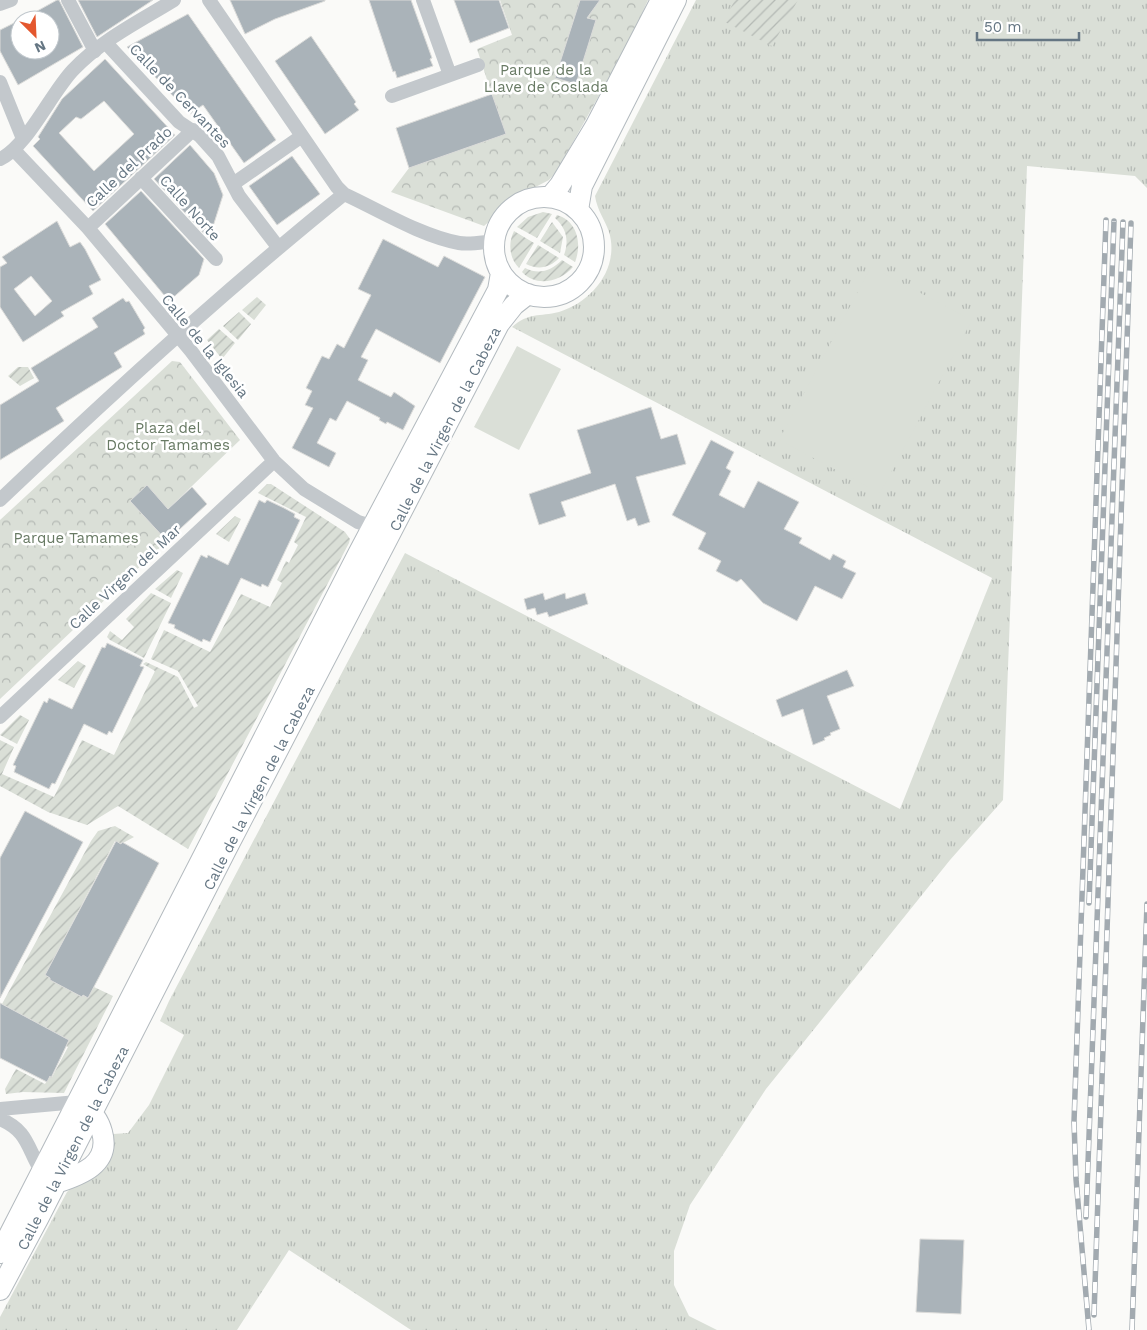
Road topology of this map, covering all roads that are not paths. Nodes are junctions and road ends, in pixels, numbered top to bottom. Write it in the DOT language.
graph roads {
  1 [pos="11,0"];
  2 [pos="68,0"];
  3 [pos="174,0"];
  4 [pos="209,0"];
  5 [pos="423,0"];
  6 [pos="661,0"];
  7 [pos="676,0"];
  8 [pos="0,4"];
  9 [pos="101,47"];
  10 [pos="478,65"];
  11 [pos="450,75"];
  12 [pos="0,82"];
  13 [pos="392,96"];
  14 [pos="193,130"];
  15 [pos="302,136"];
  16 [pos="18,145"];
  17 [pos="0,159"];
  18 [pos="141,178"];
  19 [pos="233,184"];
  20 [pos="344,194"];
  21 [pos="550,197"];
  22 [pos="578,210"];
  23 [pos="88,228"];
  24 [pos="494,241"];
  25 [pos="278,248"];
  26 [pos="216,259"];
  27 [pos="501,273"];
  28 [pos="528,294"];
  29 [pos="177,337"];
  30 [pos="274,461"];
  31 [pos="1,498"];
  32 [pos="373,525"];
  33 [pos="390,534"];
  34 [pos="0,717"];
  35 [pos="84,1107"];
  36 [pos="0,1109"];
  37 [pos="0,1119"];
  38 [pos="49,1177"];
  39 [pos="0,1253"];
  40 [pos="0,1290"];
  1 -- 8 [label="street"];
  2 -- 9 [label="street, Calle de Cervantes"];
  3 -- 9 [label="street"];
  4 -- 15 [label="street"];
  5 -- 11 [label="street"];
  6 -- 21 [label="main road"];
  7 -- 22 [label="main road"];
  9 -- 14 [label="street, Calle de Cervantes"];
  9 -- 16 [label="street"];
  10 -- 11 [label="street"];
  11 -- 13 [label="street"];
  12 -- 16 [label="street, Calle de la Iglesia"];
  14 -- 18 [label="street, Calle del Prado"];
  14 -- 19 [label="street, Calle de Cervantes"];
  15 -- 19 [label="street"];
  15 -- 20 [label="street"];
  16 -- 17 [label="street"];
  16 -- 23 [label="street, Calle de la Iglesia"];
  18 -- 23 [label="street, Calle del Prado"];
  18 -- 26 [label="street, Calle Norte"];
  19 -- 25 [label="street, Calle de Cervantes"];
  20 -- 24 [label="street"];
  20 -- 25 [label="street"];
  21 -- 22 [label="main road"];
  21 -- 24 [label="main road"];
  22 -- 28 [label="main road"];
  23 -- 29 [label="street, Calle de la Iglesia"];
  24 -- 27 [label="main road"];
  25 -- 29 [label="street"];
  27 -- 28 [label="main road"];
  27 -- 32 [label="main road, Calle de la Virgen de la Cabeza"];
  28 -- 33 [label="main road, Calle de la Virgen de la Cabeza"];
  29 -- 30 [label="street, Calle de la Iglesia"];
  29 -- 31 [label="street"];
  30 -- 32 [label="street, Calle de la Iglesia"];
  30 -- 34 [label="street, Calle Virgen del Mar"];
  32 -- 33 [label="street, Calle de la Iglesia"];
  32 -- 35 [label="main road, Calle de la Virgen de la Cabeza"];
  33 -- 35 [label="main road, Calle de la Virgen de la Cabeza"];
  35 -- 36 [label="street"];
  35 -- 38 [label="main road, Calle de la Virgen de la Cabeza"];
  35 -- 38 [label="main road"];
  37 -- 38 [label="street"];
  38 -- 39 [label="main road, Calle de la Virgen de la Cabeza"];
  38 -- 40 [label="main road, Calle de la Virgen de la Cabeza"];
}
